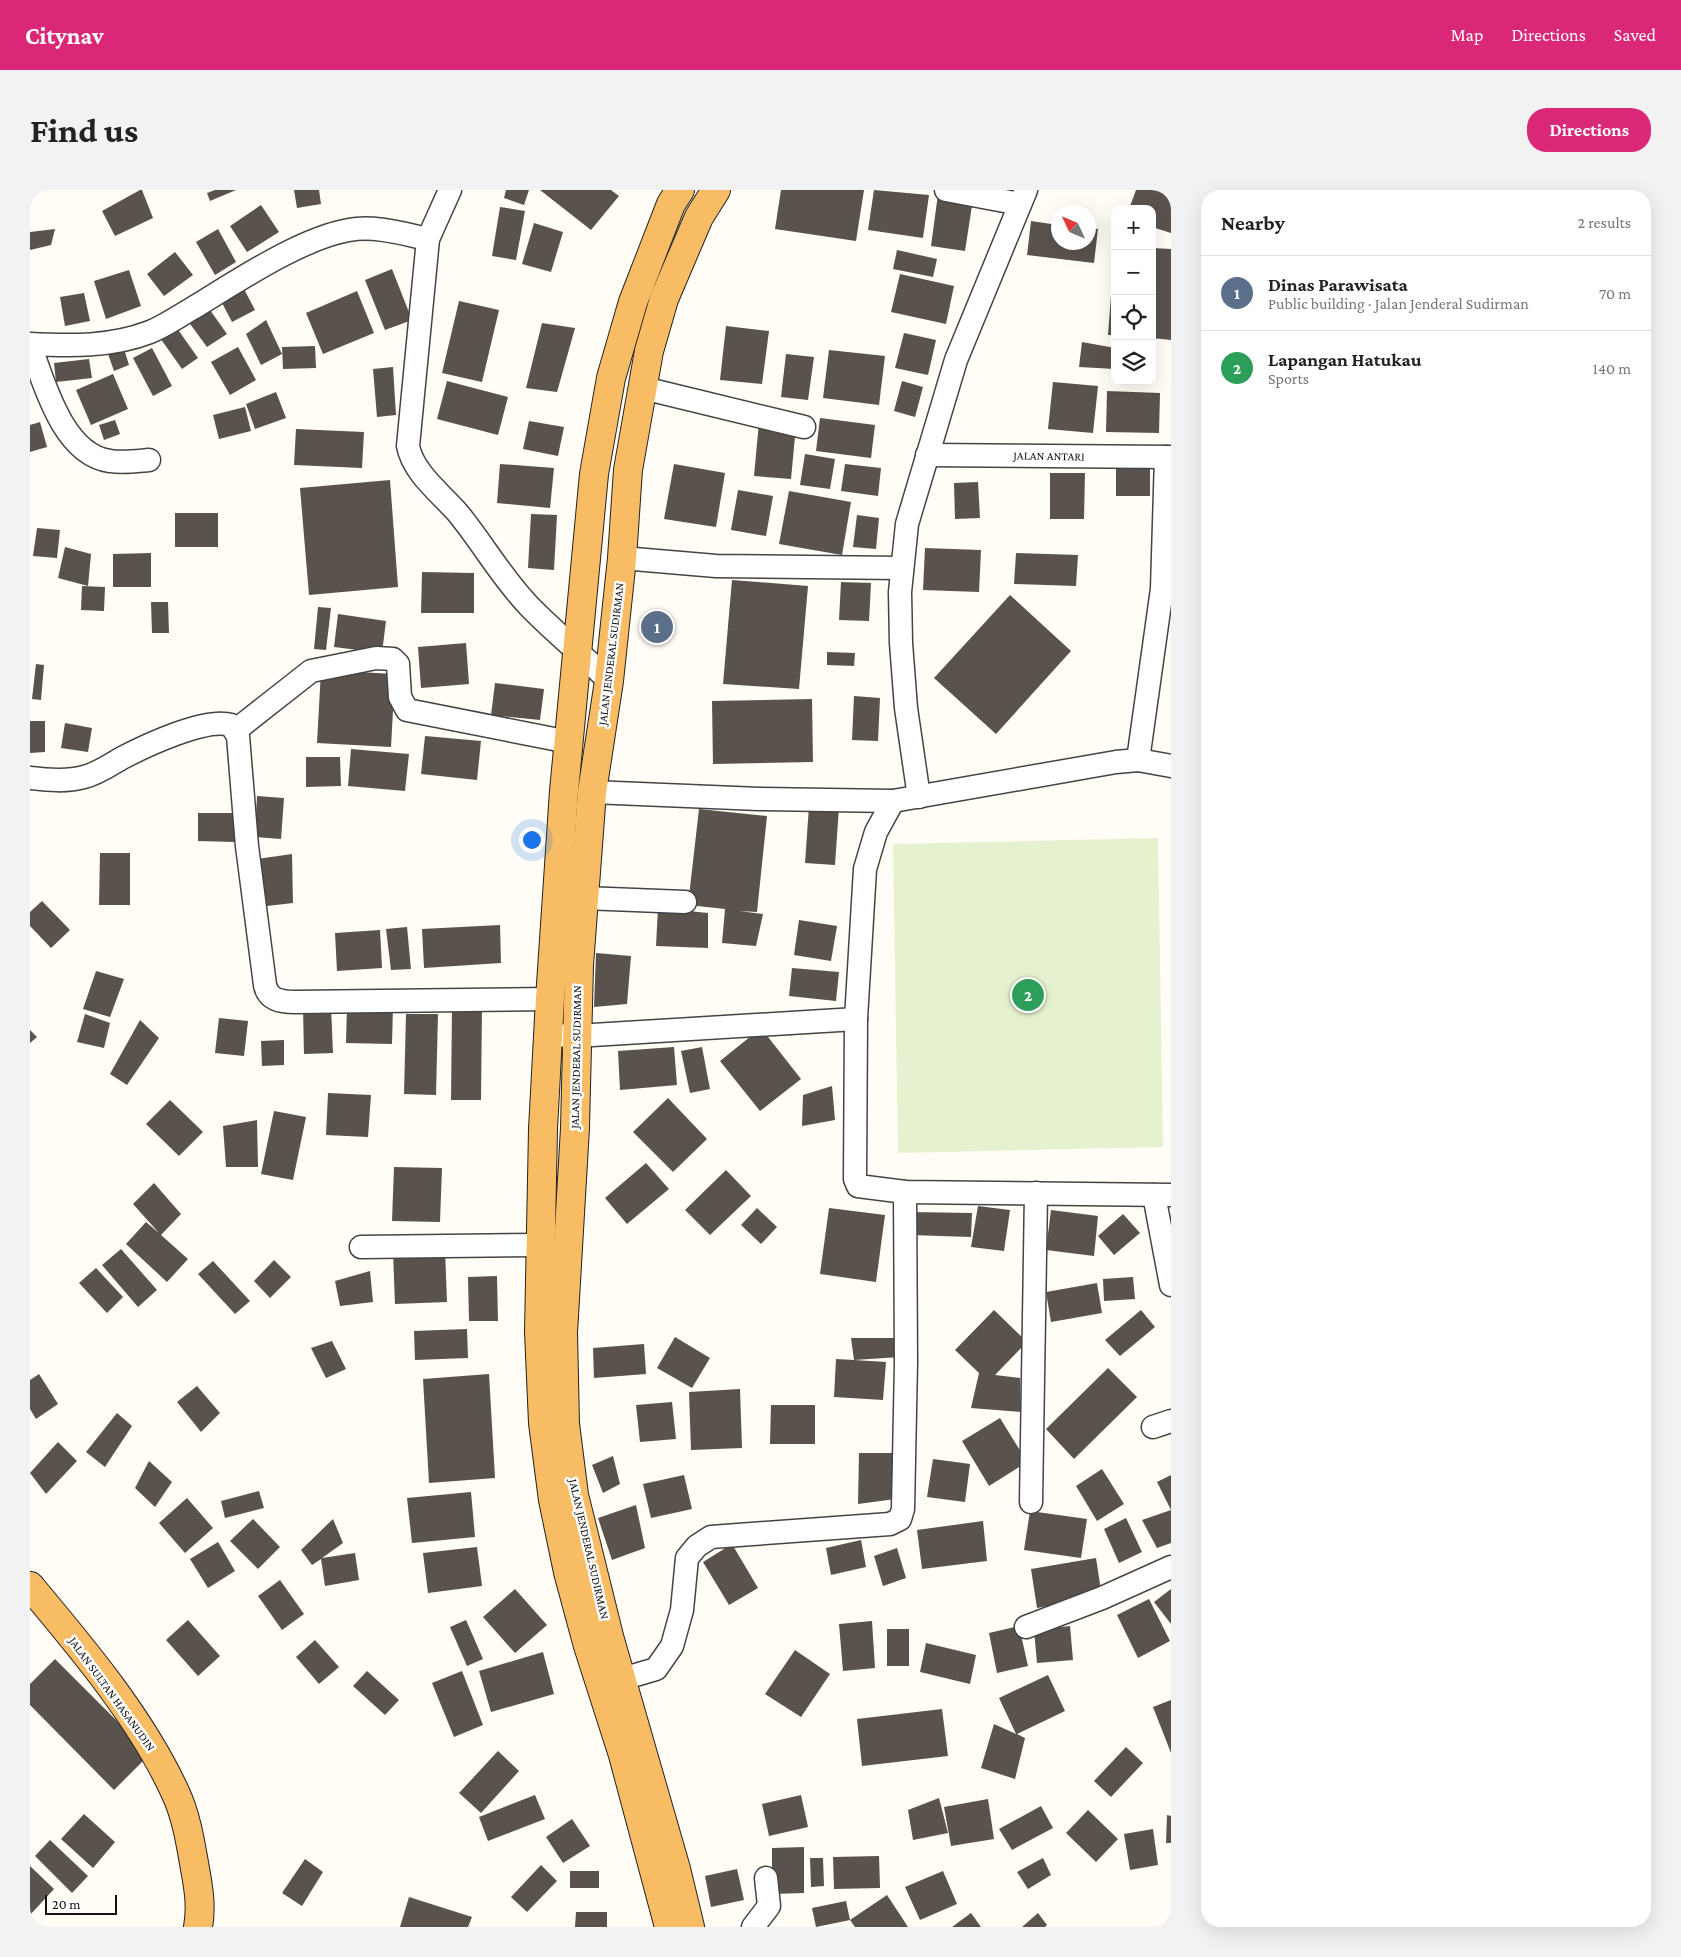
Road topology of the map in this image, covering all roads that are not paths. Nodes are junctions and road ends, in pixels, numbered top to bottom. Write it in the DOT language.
graph roads {
  1 [pos="450,190"];
  2 [pos="680,190"];
  3 [pos="716,190"];
  4 [pos="946,190"];
  5 [pos="1023,197"];
  6 [pos="428,239"];
  7 [pos="30,345"];
  8 [pos="643,388"];
  9 [pos="804,427"];
  10 [pos="927,454"];
  11 [pos="1168,457"];
  12 [pos="149,460"];
  13 [pos="622,558"];
  14 [pos="902,568"];
  15 [pos="1166,589"];
  16 [pos="579,651"];
  17 [pos="609,681"];
  18 [pos="236,730"];
  19 [pos="569,742"];
  20 [pos="1138,760"];
  21 [pos="1171,766"];
  22 [pos="30,778"];
  23 [pos="592,792"];
  24 [pos="919,797"];
  25 [pos="894,801"];
  26 [pos="584,898"];
  27 [pos="685,902"];
  28 [pos="550,999"];
  29 [pos="856,1019"];
  30 [pos="548,1035"];
  31 [pos="576,1036"];
  32 [pos="904,1192"];
  33 [pos="1036,1194"];
  34 [pos="1163,1195"];
  35 [pos="541,1245"];
  36 [pos="361,1248"];
  37 [pos="1171,1286"];
  38 [pos="1031,1502"];
  39 [pos="1171,1567"];
  40 [pos="30,1586"];
  41 [pos="1026,1626"];
  42 [pos="611,1682"];
  43 [pos="766,1878"];
  44 [pos="198,1927"];
  45 [pos="669,1927"];
  46 [pos="690,1927"];
  47 [pos="753,1927"];
  1 -- 6 [label="street"];
  2 -- 16 [label="highway, JALAN JENDERAL SUDIRMAN"];
  3 -- 8 [label="highway, JALAN JENDERAL SUDIRMAN"];
  4 -- 5 [label="street"];
  5 -- 10 [label="street"];
  6 -- 7 [label="street"];
  6 -- 16 [label="street"];
  7 -- 12 [label="street"];
  8 -- 9 [label="street"];
  8 -- 13 [label="highway, JALAN JENDERAL SUDIRMAN"];
  10 -- 11 [label="street, JALAN ANTARI"];
  10 -- 14 [label="street"];
  11 -- 15 [label="street"];
  13 -- 14 [label="street"];
  13 -- 17 [label="highway, JALAN JENDERAL SUDIRMAN"];
  14 -- 24 [label="street"];
  15 -- 20 [label="street"];
  16 -- 17 [label="street"];
  16 -- 19 [label="highway, JALAN JENDERAL SUDIRMAN"];
  17 -- 23 [label="highway, JALAN JENDERAL SUDIRMAN"];
  18 -- 19 [label="street"];
  18 -- 22 [label="street"];
  18 -- 28 [label="street"];
  19 -- 28 [label="highway, JALAN JENDERAL SUDIRMAN"];
  20 -- 21 [label="street"];
  20 -- 24 [label="street"];
  23 -- 25 [label="street"];
  23 -- 26 [label="highway, JALAN JENDERAL SUDIRMAN"];
  24 -- 25 [label="street"];
  25 -- 29 [label="street"];
  26 -- 27 [label="street"];
  26 -- 31 [label="highway, JALAN JENDERAL SUDIRMAN"];
  28 -- 30 [label="highway, JALAN JENDERAL SUDIRMAN"];
  29 -- 31 [label="street"];
  29 -- 32 [label="street"];
  30 -- 31 [label="street"];
  30 -- 35 [label="highway, JALAN JENDERAL SUDIRMAN"];
  31 -- 42 [label="highway, JALAN JENDERAL SUDIRMAN"];
  32 -- 33 [label="street"];
  32 -- 42 [label="street"];
  33 -- 34 [label="street"];
  33 -- 38 [label="street"];
  34 -- 37 [label="street"];
  35 -- 36 [label="street"];
  35 -- 42 [label="highway, JALAN JENDERAL SUDIRMAN"];
  39 -- 41 [label="street"];
  40 -- 44 [label="highway, JALAN SULTAN HASANUDIN"];
  42 -- 45 [label="highway, JALAN JENDERAL SUDIRMAN"];
  42 -- 46 [label="highway, JALAN JENDERAL SUDIRMAN"];
  43 -- 47 [label="street"];
}
